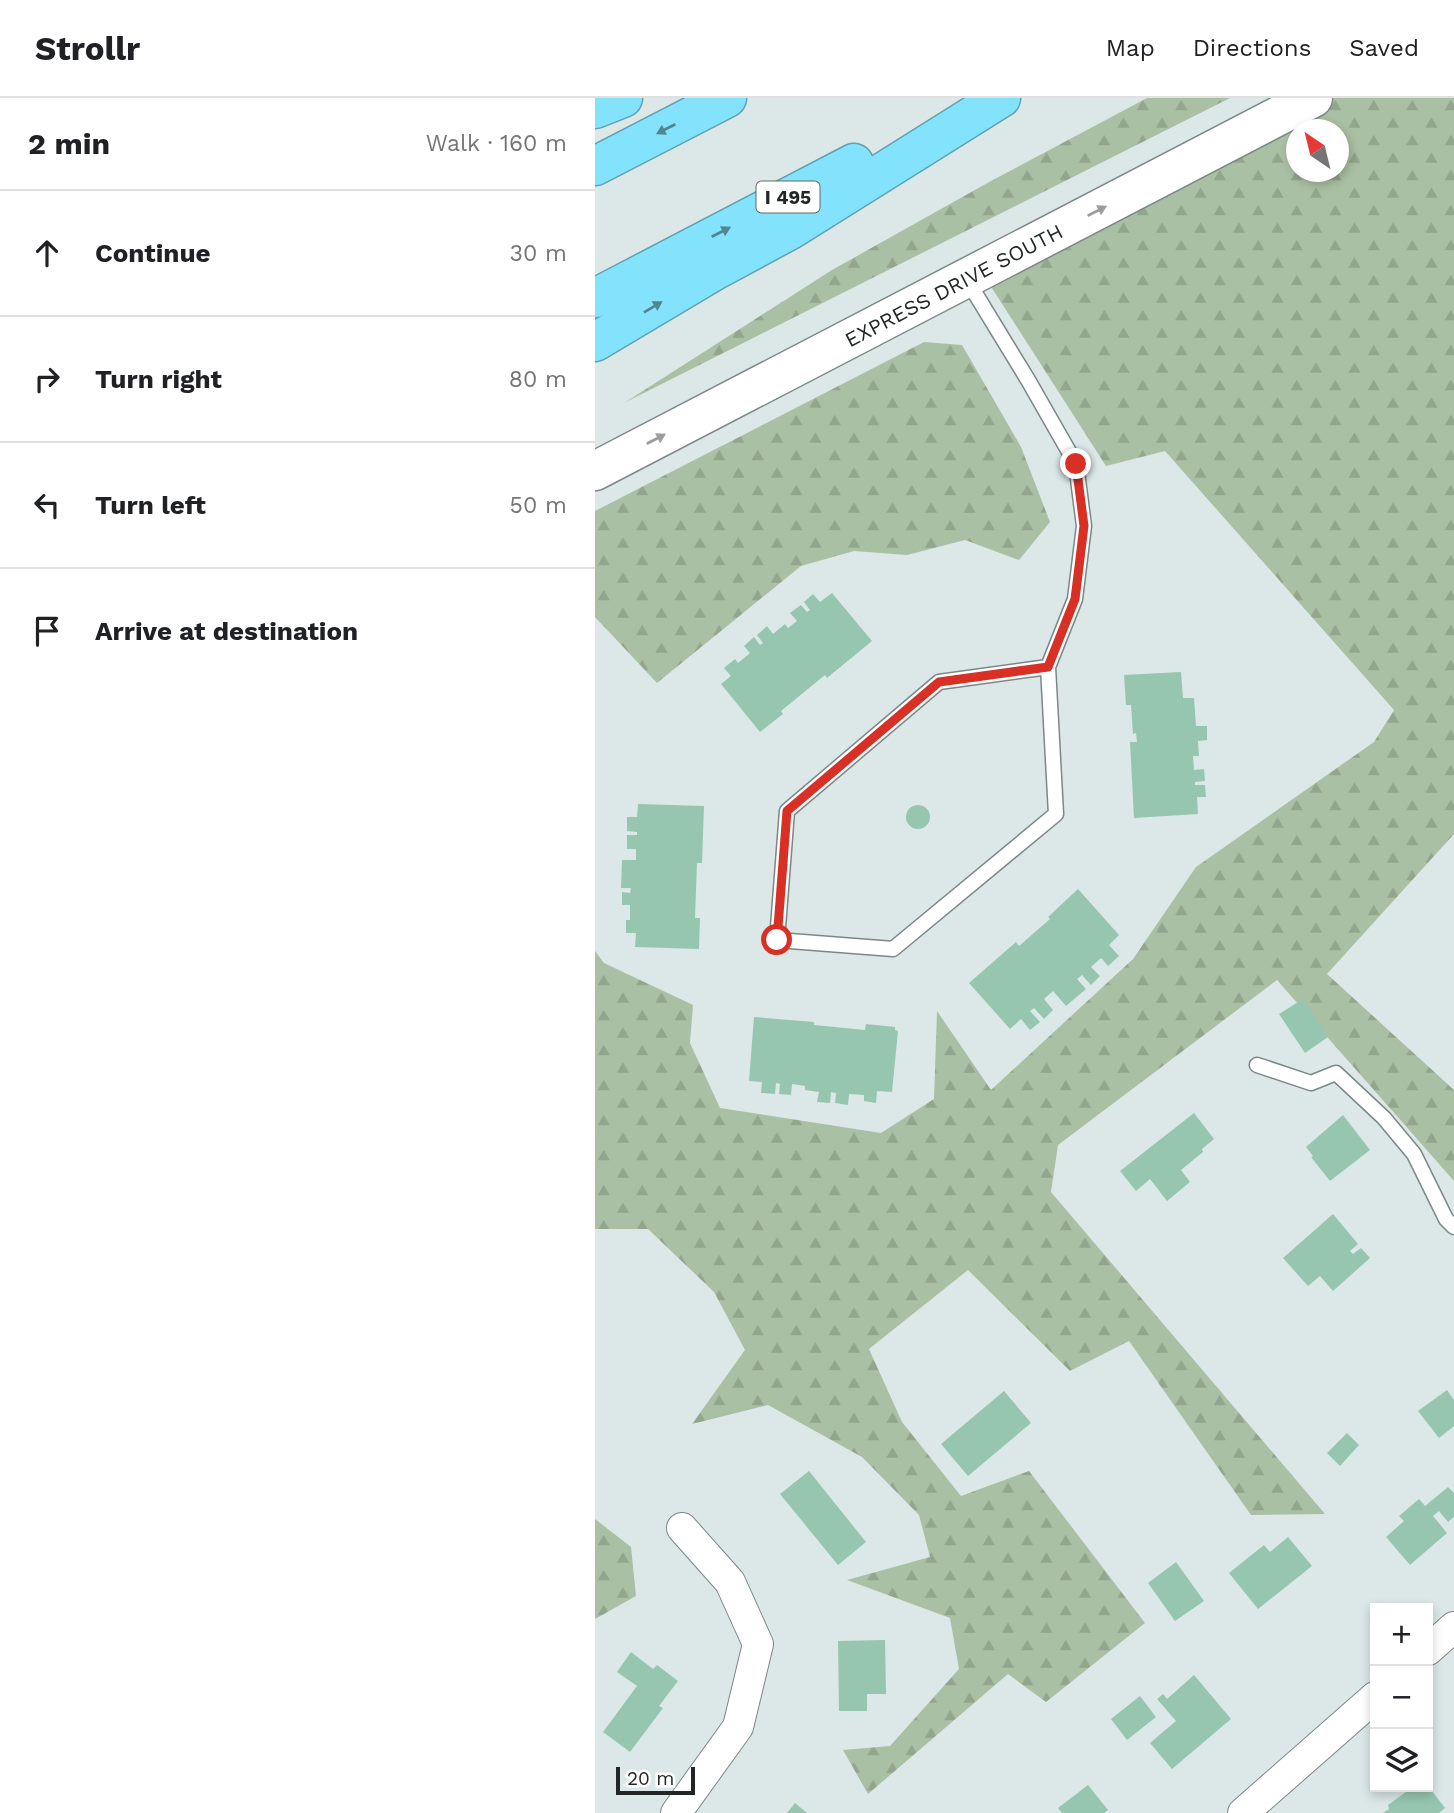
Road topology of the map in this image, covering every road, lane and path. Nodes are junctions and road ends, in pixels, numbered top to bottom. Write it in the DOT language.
graph roads {
  1 [pos="623,98"];
  2 [pos="727,98"];
  3 [pos="982,98"];
  4 [pos="1001,98"];
  5 [pos="1313,98"];
  6 [pos="595,109"];
  7 [pos="595,166"];
  8 [pos="966,278"];
  9 [pos="595,298"];
  10 [pos="595,342"];
  11 [pos="595,471"];
  12 [pos="1048,667"];
  13 [pos="1258,1065"];
  14 [pos="1454,1227"];
  15 [pos="682,1528"];
  16 [pos="1454,1627"];
  17 [pos="1433,1646"];
  18 [pos="1370,1700"];
  19 [pos="676,1813"];
  20 [pos="1243,1813"];
  1 -- 6 [label="highway"];
  2 -- 7 [label="highway, one-way"];
  9 -- 3 [label="highway, I 495, one-way"];
  10 -- 4 [label="highway, one-way"];
  8 -- 5 [label="main road, EXPRESS DRIVE SOUTH, one-way"];
  11 -- 8 [label="main road, EXPRESS DRIVE SOUTH, one-way"];
  8 -- 12 [label="lane"];
  12 -- 12 [label="lane"];
  13 -- 14 [label="lane"];
  15 -- 19 [label="street"];
  16 -- 17 [label="street"];
  18 -- 20 [label="street"];
}
